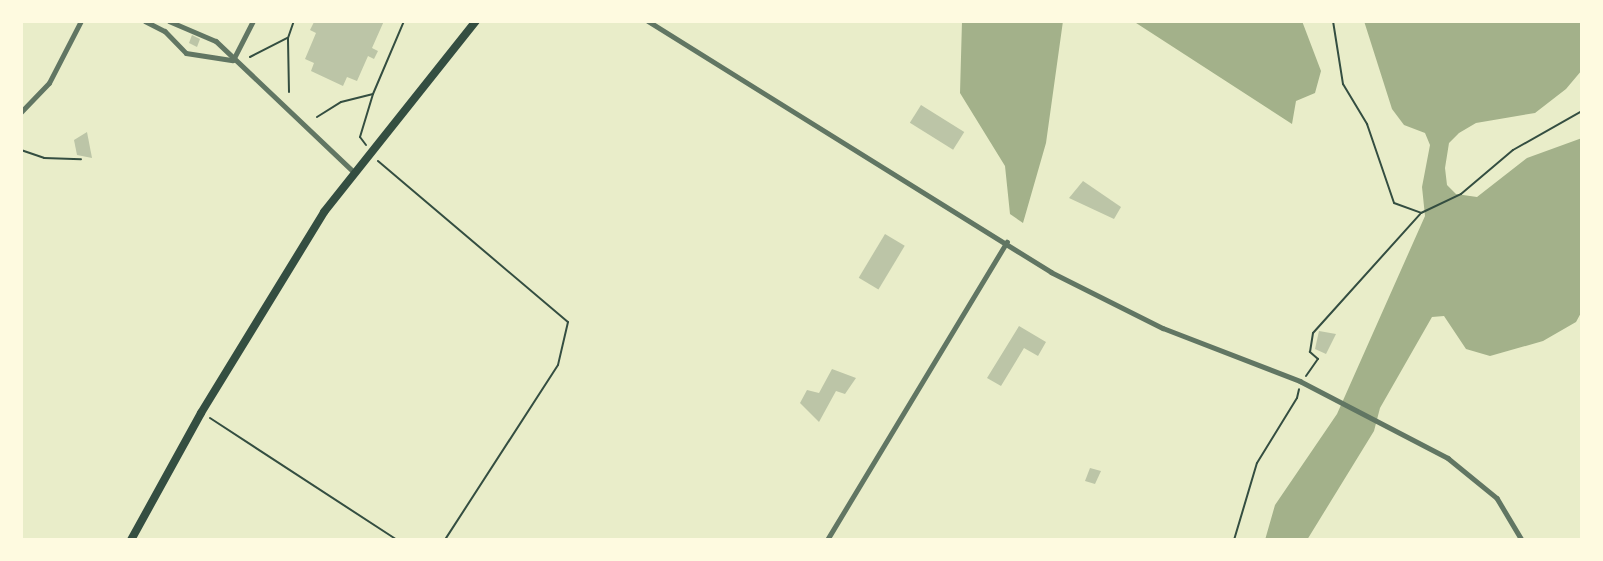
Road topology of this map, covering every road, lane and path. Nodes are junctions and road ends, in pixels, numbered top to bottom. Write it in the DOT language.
graph roads {
  1 [pos="80,21"];
  2 [pos="145,21"];
  3 [pos="169,21"];
  4 [pos="253,21"];
  5 [pos="294,21"];
  6 [pos="404,21"];
  7 [pos="476,21"];
  8 [pos="648,21"];
  9 [pos="1333,21"];
  10 [pos="288,38"];
  11 [pos="250,57"];
  12 [pos="233,60"];
  13 [pos="289,92"];
  14 [pos="373,94"];
  15 [pos="1582,111"];
  16 [pos="21,112"];
  17 [pos="317,117"];
  18 [pos="360,137"];
  19 [pos="21,150"];
  20 [pos="81,159"];
  21 [pos="379,162"];
  22 [pos="354,172"];
  23 [pos="1422,212"];
  24 [pos="1007,242"];
  25 [pos="1300,381"];
  26 [pos="201,413"];
  27 [pos="131,540"];
  28 [pos="397,540"];
  29 [pos="444,540"];
  30 [pos="827,540"];
  31 [pos="1234,540"];
  32 [pos="1522,540"];
  1 -- 16 [label="street"];
  2 -- 12 [label="street"];
  3 -- 12 [label="street"];
  4 -- 12 [label="street"];
  5 -- 10 [label="path"];
  6 -- 14 [label="path"];
  7 -- 22 [label="main road"];
  8 -- 24 [label="street"];
  9 -- 23 [label="path"];
  10 -- 11 [label="path"];
  10 -- 13 [label="path"];
  12 -- 22 [label="street"];
  14 -- 17 [label="path"];
  14 -- 18 [label="path"];
  15 -- 23 [label="path"];
  19 -- 20 [label="path"];
  21 -- 29 [label="path"];
  22 -- 26 [label="main road"];
  23 -- 25 [label="path"];
  24 -- 25 [label="street"];
  24 -- 30 [label="street"];
  25 -- 31 [label="path"];
  25 -- 32 [label="street"];
  26 -- 27 [label="main road"];
  26 -- 28 [label="path"];
}
